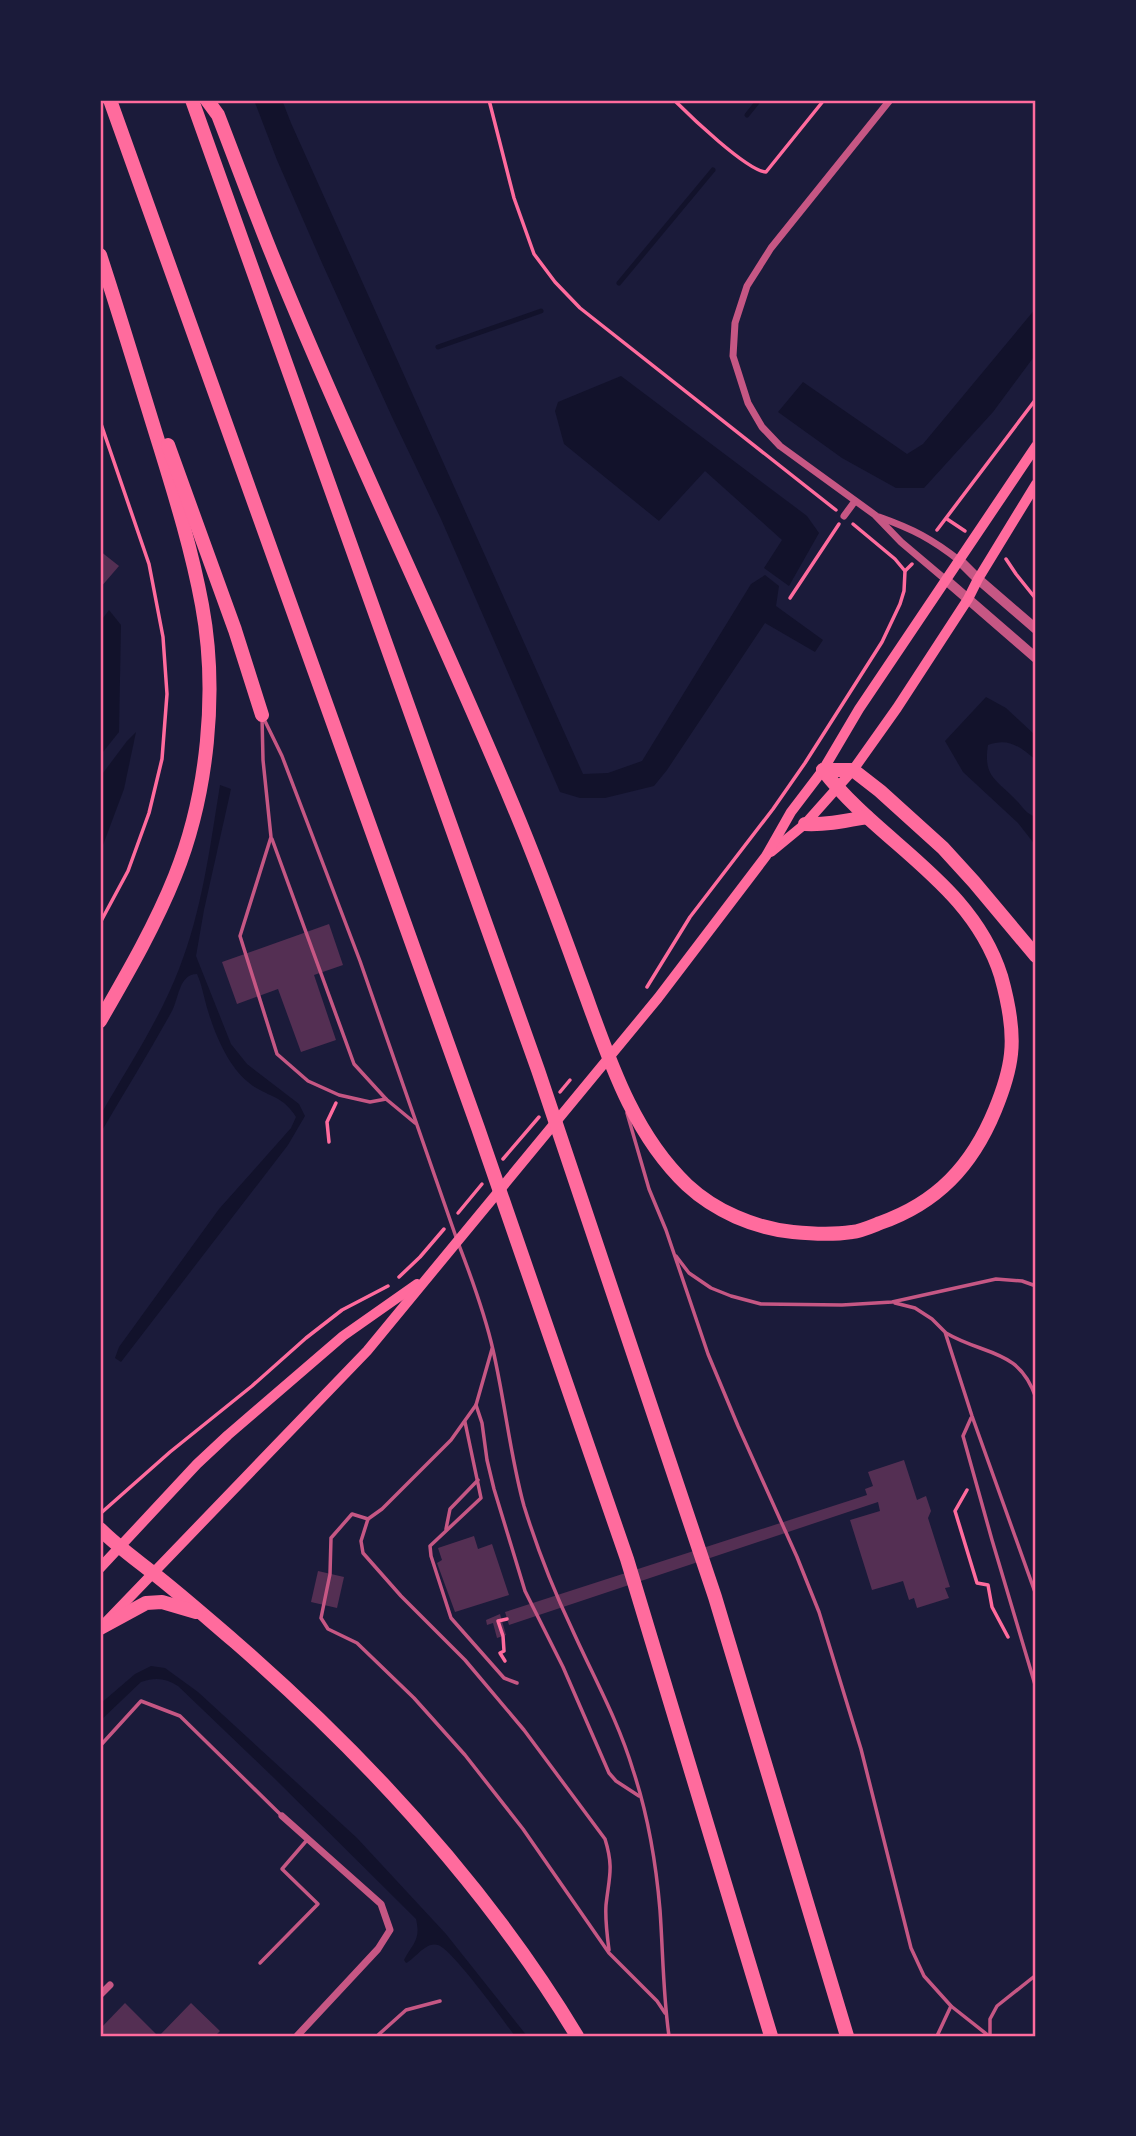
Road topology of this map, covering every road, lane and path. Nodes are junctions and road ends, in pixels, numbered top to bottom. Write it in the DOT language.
graph roads {
  1 [pos="110,100"];
  2 [pos="192,100"];
  3 [pos="207,100"];
  4 [pos="489,100"];
  5 [pos="674,100"];
  6 [pos="824,100"];
  7 [pos="890,100"];
  8 [pos="100,255"];
  9 [pos="126,335"];
  10 [pos="1036,399"];
  11 [pos="100,421"];
  12 [pos="1036,446"];
  13 [pos="1036,484"];
  14 [pos="855,501"];
  15 [pos="875,515"];
  16 [pos="844,516"];
  17 [pos="947,519"];
  18 [pos="960,561"];
  19 [pos="978,579"];
  20 [pos="946,580"];
  21 [pos="789,598"];
  22 [pos="968,598"];
  23 [pos="1036,629"];
  24 [pos="1036,658"];
  25 [pos="262,715"];
  26 [pos="853,770"];
  27 [pos="823,771"];
  28 [pos="837,788"];
  29 [pos="867,817"];
  30 [pos="805,824"];
  31 [pos="271,837"];
  32 [pos="766,856"];
  33 [pos="100,923"];
  34 [pos="1036,956"];
  35 [pos="640,996"];
  36 [pos="100,1021"];
  37 [pos="572,1078"];
  38 [pos="620,1088"];
  39 [pos="340,1095"];
  40 [pos="386,1099"];
  41 [pos="554,1099"];
  42 [pos="545,1109"];
  43 [pos="415,1123"];
  44 [pos="329,1142"];
  45 [pos="501,1162"];
  46 [pos="483,1183"];
  47 [pos="456,1214"];
  48 [pos="447,1225"];
  49 [pos="674,1253"];
  50 [pos="428,1276"];
  51 [pos="1036,1286"];
  52 [pos="892,1302"];
  53 [pos="945,1332"];
  54 [pos="493,1347"];
  55 [pos="1036,1398"];
  56 [pos="476,1405"];
  57 [pos="972,1416"];
  58 [pos="465,1420"];
  59 [pos="478,1480"];
  60 [pos="969,1487"];
  61 [pos="100,1515"];
  62 [pos="368,1519"];
  63 [pos="100,1529"];
  64 [pos="446,1532"];
  65 [pos="119,1548"];
  66 [pos="100,1568"];
  67 [pos="152,1572"];
  68 [pos="1036,1595"];
  69 [pos="201,1613"];
  70 [pos="507,1619"];
  71 [pos="100,1628"];
  72 [pos="1020,1635"];
  73 [pos="505,1663"];
  74 [pos="517,1683"];
  75 [pos="1036,1688"];
  76 [pos="100,1746"];
  77 [pos="641,1797"];
  78 [pos="282,1816"];
  79 [pos="309,1839"];
  80 [pos="609,1953"];
  81 [pos="260,1963"];
  82 [pos="1036,1975"];
  83 [pos="110,1985"];
  84 [pos="100,1994"];
  85 [pos="440,2001"];
  86 [pos="951,2006"];
  87 [pos="666,2013"];
  88 [pos="297,2036"];
  89 [pos="377,2036"];
  90 [pos="576,2036"];
  91 [pos="669,2036"];
  92 [pos="771,2036"];
  93 [pos="847,2036"];
  94 [pos="937,2036"];
  95 [pos="990,2036"];
  1 -- 92 [label="highway"];
  2 -- 93 [label="highway"];
  3 -- 38 [label="highway"];
  4 -- 16 [label="path"];
  5 -- 6 [label="path"];
  7 -- 14 [label="street"];
  8 -- 9 [label="highway"];
  9 -- 25 [label="highway"];
  9 -- 36 [label="highway"];
  10 -- 17 [label="path"];
  11 -- 33 [label="path"];
  12 -- 18 [label="main road"];
  13 -- 19 [label="main road"];
  14 -- 15 [label="street"];
  14 -- 16 [label="street"];
  15 -- 18 [label="street"];
  15 -- 20 [label="street"];
  16 -- 21 [label="path"];
  16 -- 35 [label="path"];
  18 -- 19 [label="street"];
  18 -- 20 [label="main road"];
  19 -- 22 [label="main road"];
  19 -- 23 [label="street"];
  20 -- 22 [label="street"];
  20 -- 27 [label="main road"];
  22 -- 24 [label="street"];
  22 -- 26 [label="main road"];
  25 -- 31 [label="lane"];
  25 -- 43 [label="lane"];
  26 -- 27 [label="highway"];
  26 -- 28 [label="main road"];
  26 -- 34 [label="highway"];
  27 -- 28 [label="highway"];
  27 -- 32 [label="main road"];
  28 -- 29 [label="highway"];
  28 -- 30 [label="main road"];
  29 -- 30 [label="highway"];
  29 -- 38 [label="highway"];
  30 -- 32 [label="main road"];
  31 -- 39 [label="lane"];
  31 -- 40 [label="lane"];
  32 -- 50 [label="main road"];
  37 -- 41 [label="path"];
  38 -- 49 [label="lane"];
  39 -- 40 [label="lane"];
  39 -- 44 [label="path"];
  40 -- 43 [label="lane"];
  42 -- 45 [label="path"];
  43 -- 54 [label="lane"];
  46 -- 47 [label="path"];
  48 -- 61 [label="path"];
  49 -- 52 [label="lane"];
  49 -- 86 [label="lane"];
  50 -- 65 [label="main road"];
  50 -- 67 [label="main road"];
  51 -- 52 [label="lane"];
  52 -- 53 [label="lane"];
  53 -- 55 [label="lane"];
  53 -- 57 [label="lane"];
  54 -- 56 [label="lane"];
  54 -- 77 [label="lane"];
  56 -- 58 [label="lane"];
  56 -- 77 [label="lane"];
  57 -- 68 [label="lane"];
  57 -- 72 [label="lane"];
  58 -- 59 [label="lane"];
  58 -- 62 [label="lane"];
  59 -- 64 [label="lane"];
  59 -- 64 [label="lane"];
  60 -- 72 [label="path"];
  62 -- 80 [label="lane"];
  62 -- 80 [label="lane"];
  63 -- 65 [label="highway"];
  64 -- 74 [label="lane"];
  65 -- 66 [label="main road"];
  65 -- 67 [label="highway"];
  67 -- 69 [label="highway"];
  67 -- 71 [label="main road"];
  69 -- 71 [label="highway"];
  69 -- 90 [label="highway"];
  70 -- 73 [label="path"];
  72 -- 75 [label="lane"];
  76 -- 78 [label="lane"];
  77 -- 87 [label="lane"];
  78 -- 79 [label="street"];
  79 -- 81 [label="lane"];
  79 -- 88 [label="street"];
  80 -- 87 [label="lane"];
  82 -- 95 [label="lane"];
  83 -- 84 [label="street"];
  85 -- 89 [label="lane"];
  86 -- 94 [label="lane"];
  86 -- 95 [label="lane"];
  87 -- 91 [label="lane"];
}
